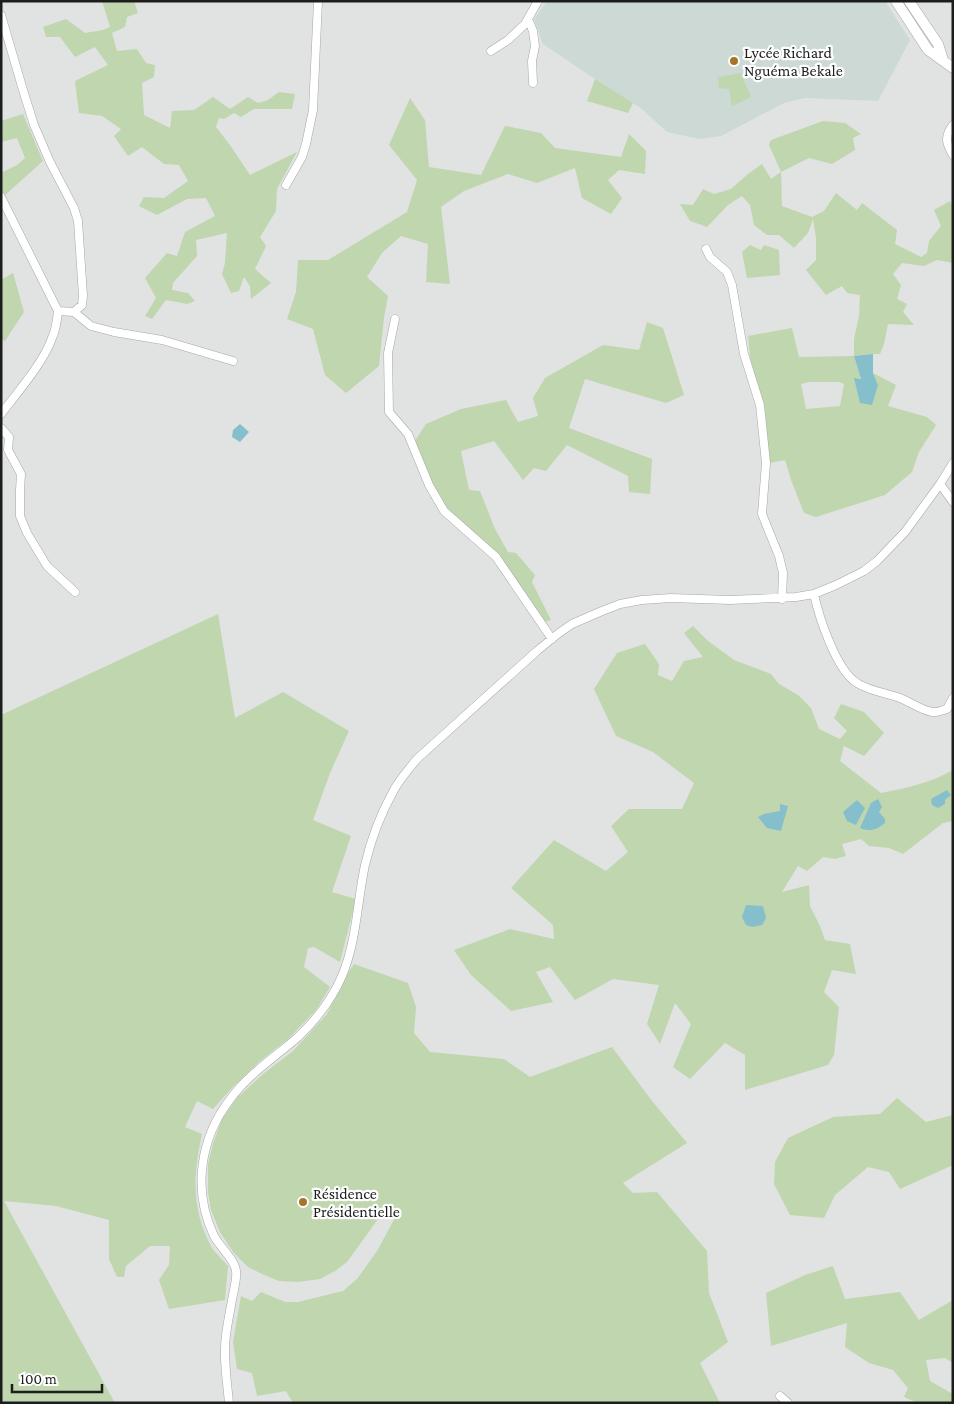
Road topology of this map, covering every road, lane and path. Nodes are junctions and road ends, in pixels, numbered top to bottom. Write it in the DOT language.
graph roads {
  1 [pos="318,1"];
  2 [pos="538,1"];
  3 [pos="896,1"];
  4 [pos="909,1"];
  5 [pos="1,15"];
  6 [pos="528,19"];
  7 [pos="492,51"];
  8 [pos="943,60"];
  9 [pos="953,68"];
  10 [pos="533,83"];
  11 [pos="953,125"];
  12 [pos="953,155"];
  13 [pos="286,185"];
  14 [pos="1,197"];
  15 [pos="706,249"];
  16 [pos="58,312"];
  17 [pos="74,312"];
  18 [pos="395,319"];
  19 [pos="233,361"];
  20 [pos="1,414"];
  21 [pos="1,428"];
  22 [pos="953,463"];
  23 [pos="940,484"];
  24 [pos="953,502"];
  25 [pos="75,592"];
  26 [pos="814,594"];
  27 [pos="782,599"];
  28 [pos="552,639"];
  29 [pos="953,698"];
  30 [pos="780,1396"];
  31 [pos="229,1403"];
  32 [pos="788,1403"];
  1 -- 13 [label="street"];
  2 -- 6 [label="street"];
  3 -- 8 [label="main road"];
  4 -- 8 [label="main road"];
  5 -- 17 [label="street"];
  6 -- 7 [label="street"];
  6 -- 10 [label="street"];
  8 -- 9 [label="main road"];
  11 -- 12 [label="street"];
  14 -- 16 [label="street"];
  15 -- 27 [label="street"];
  16 -- 17 [label="street"];
  16 -- 20 [label="street"];
  17 -- 19 [label="street"];
  18 -- 28 [label="street"];
  21 -- 25 [label="street"];
  22 -- 23 [label="street"];
  23 -- 24 [label="street"];
  23 -- 26 [label="street"];
  26 -- 27 [label="street"];
  26 -- 29 [label="street"];
  27 -- 28 [label="street"];
  28 -- 31 [label="street"];
  30 -- 32 [label="street"];
}
